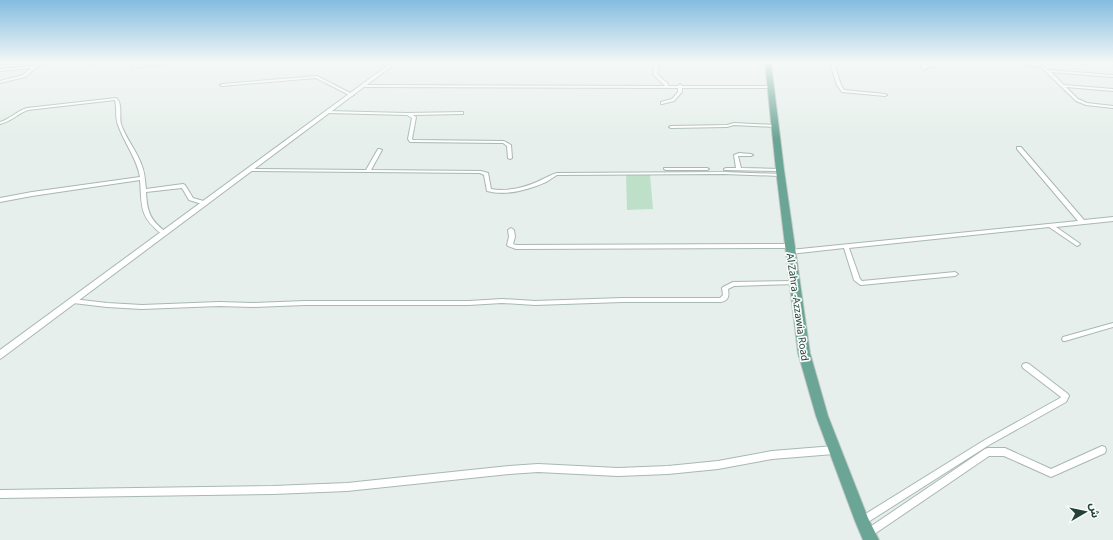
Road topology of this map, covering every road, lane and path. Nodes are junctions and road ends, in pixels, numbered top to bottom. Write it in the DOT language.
graph roads {
  1 [pos="339,88"];
  2 [pos="362,88"];
  3 [pos="680,88"];
  4 [pos="770,88"];
  5 [pos="841,88"];
  6 [pos="1066,88"];
  7 [pos="1091,88"];
  8 [pos="1113,90"];
  9 [pos="352,95"];
  10 [pos="885,96"];
  11 [pos="662,104"];
  12 [pos="1113,107"];
  13 [pos="328,112"];
  14 [pos="462,113"];
  15 [pos="408,114"];
  16 [pos="0,123"];
  17 [pos="775,126"];
  18 [pos="671,127"];
  19 [pos="1019,148"];
  20 [pos="380,150"];
  21 [pos="751,155"];
  22 [pos="510,158"];
  23 [pos="739,169"];
  24 [pos="250,170"];
  25 [pos="368,171"];
  26 [pos="748,171"];
  27 [pos="780,172"];
  28 [pos="593,173"];
  29 [pos="143,178"];
  30 [pos="144,190"];
  31 [pos="0,200"];
  32 [pos="205,203"];
  33 [pos="1113,219"];
  34 [pos="1105,220"];
  35 [pos="1082,222"];
  36 [pos="1113,224"];
  37 [pos="1050,225"];
  38 [pos="511,230"];
  39 [pos="164,233"];
  40 [pos="1078,244"];
  41 [pos="846,246"];
  42 [pos="790,249"];
  43 [pos="955,274"];
  44 [pos="794,283"];
  45 [pos="73,301"];
  46 [pos="1113,325"];
  47 [pos="1065,339"];
  48 [pos="0,355"];
  49 [pos="1026,366"];
  50 [pos="834,450"];
  51 [pos="1102,450"];
  52 [pos="0,494"];
  53 [pos="862,521"];
  54 [pos="869,537"];
  1 -- 9 [label="street"];
  2 -- 9 [label="street"];
  3 -- 11 [label="street"];
  4 -- 17 [label="main road, Al Zahra -Azzawia Road"];
  5 -- 10 [label="street"];
  6 -- 12 [label="street"];
  7 -- 8 [label="street"];
  9 -- 13 [label="street"];
  13 -- 15 [label="street"];
  13 -- 24 [label="street"];
  14 -- 15 [label="street"];
  15 -- 22 [label="street"];
  16 -- 29 [label="street"];
  17 -- 18 [label="street"];
  17 -- 27 [label="main road, Al Zahra -Azzawia Road"];
  19 -- 35 [label="street"];
  20 -- 25 [label="street"];
  21 -- 23 [label="street"];
  23 -- 26 [label="street"];
  23 -- 28 [label="street"];
  24 -- 25 [label="street"];
  24 -- 32 [label="street"];
  25 -- 28 [label="street"];
  26 -- 27 [label="street"];
  26 -- 28 [label="street"];
  27 -- 42 [label="main road, Al Zahra -Azzawia Road"];
  29 -- 30 [label="street"];
  29 -- 31 [label="street"];
  30 -- 32 [label="street"];
  30 -- 39 [label="street"];
  32 -- 39 [label="street"];
  33 -- 34 [label="street"];
  34 -- 35 [label="street"];
  34 -- 36 [label="street"];
  35 -- 37 [label="street"];
  37 -- 40 [label="street"];
  37 -- 41 [label="street"];
  38 -- 42 [label="street"];
  39 -- 45 [label="street"];
  41 -- 42 [label="street"];
  41 -- 43 [label="street"];
  42 -- 44 [label="main road, Al Zahra -Azzawia Road"];
  44 -- 45 [label="street"];
  44 -- 50 [label="main road, Al Zahra -Azzawia Road"];
  45 -- 48 [label="street"];
  46 -- 47 [label="street"];
  49 -- 53 [label="street"];
  50 -- 52 [label="street"];
  50 -- 53 [label="main road, Al Zahra -Azzawia Road"];
  51 -- 54 [label="street"];
  53 -- 54 [label="main road, Al Zahra -Azzawia Road"];
}
